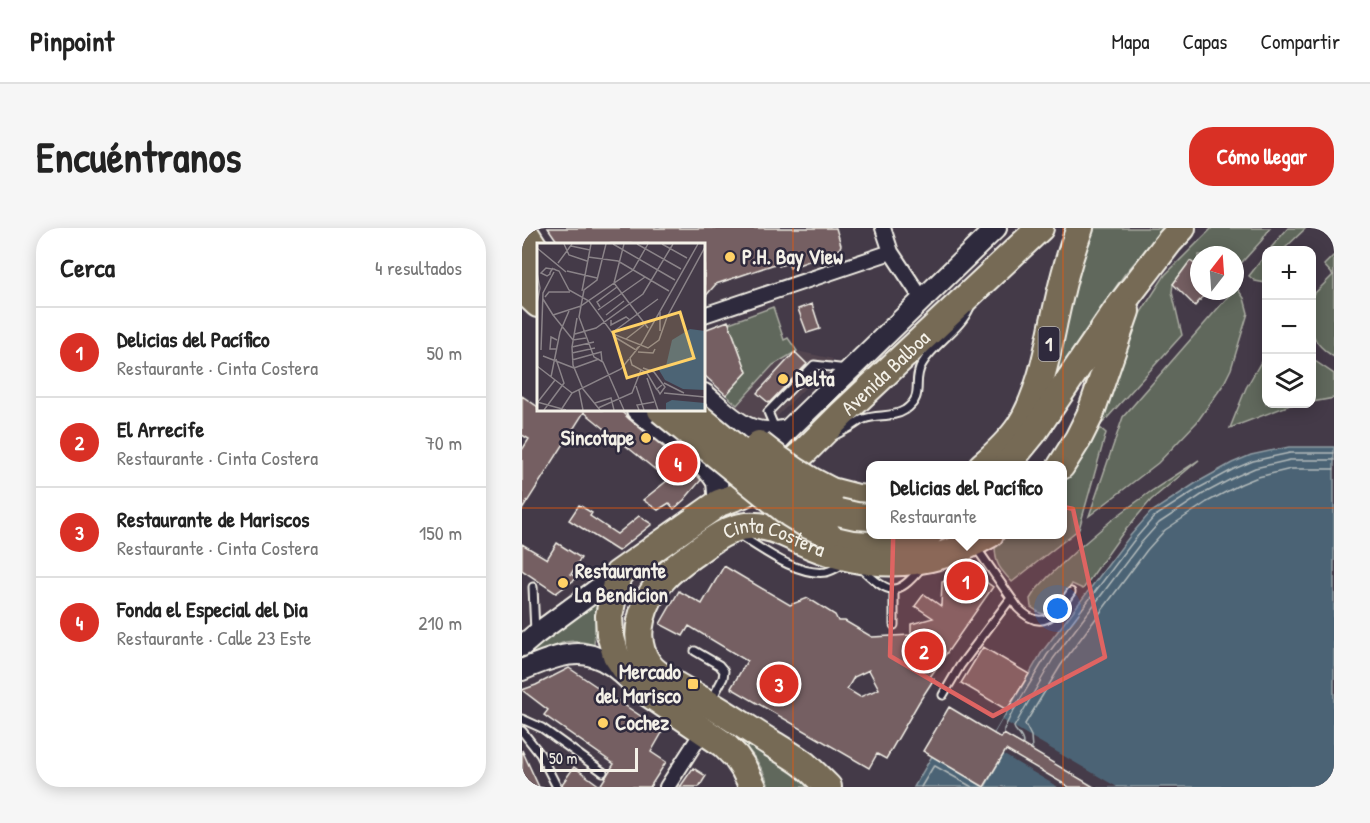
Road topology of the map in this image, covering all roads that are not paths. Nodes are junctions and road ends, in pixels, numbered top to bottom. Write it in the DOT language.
graph roads {
  1 [pos="524,228"];
  2 [pos="883,228"];
  3 [pos="996,228"];
  4 [pos="1040,228"];
  5 [pos="1080,228"];
  6 [pos="1180,234"];
  7 [pos="537,247"];
  8 [pos="537,251"];
  9 [pos="891,252"];
  10 [pos="522,260"];
  11 [pos="537,278"];
  12 [pos="1136,284"];
  13 [pos="978,288"];
  14 [pos="522,289"];
  15 [pos="522,296"];
  16 [pos="922,299"];
  17 [pos="537,303"];
  18 [pos="705,315"];
  19 [pos="537,318"];
  20 [pos="850,369"];
  21 [pos="705,395"];
  22 [pos="1057,399"];
  23 [pos="705,400"];
  24 [pos="638,411"];
  25 [pos="662,411"];
  26 [pos="691,411"];
  27 [pos="748,428"];
  28 [pos="782,431"];
  29 [pos="816,441"];
  30 [pos="996,461"];
  31 [pos="1028,461"];
  32 [pos="1064,461"];
  33 [pos="704,464"];
  34 [pos="866,499"];
  35 [pos="719,503"];
  36 [pos="866,517"];
  37 [pos="905,539"];
  38 [pos="982,539"];
  39 [pos="929,547"];
  40 [pos="852,559"];
  41 [pos="618,574"];
  42 [pos="533,587"];
  43 [pos="894,589"];
  44 [pos="1071,592"];
  45 [pos="1011,598"];
  46 [pos="894,625"];
  47 [pos="528,640"];
  48 [pos="695,651"];
  49 [pos="522,670"];
  50 [pos="636,685"];
  51 [pos="942,695"];
  52 [pos="710,704"];
  53 [pos="522,719"];
  54 [pos="522,731"];
  55 [pos="713,738"];
  56 [pos="603,772"];
  57 [pos="557,787"];
  58 [pos="667,787"];
  59 [pos="739,787"];
  60 [pos="753,787"];
  61 [pos="828,787"];
  1 -- 7 [label="main road"];
  1 -- 8 [label="highway"];
  2 -- 9 [label="street"];
  3 -- 16 [label="main road, Avenida Balboa"];
  4 -- 13 [label="highway, Avenida Balboa"];
  5 -- 30 [label="highway, 1"];
  6 -- 12 [label="highway, 1"];
  9 -- 16 [label="street"];
  9 -- 18 [label="street"];
  10 -- 11 [label="highway"];
  12 -- 22 [label="highway, 1"];
  12 -- 32 [label="highway"];
  13 -- 29 [label="highway, Avenida Balboa"];
  13 -- 29 [label="lane"];
  14 -- 17 [label="highway"];
  15 -- 19 [label="main road"];
  16 -- 20 [label="main road, Avenida Balboa"];
  20 -- 28 [label="main road, Avenida Balboa"];
  20 -- 28 [label="lane"];
  21 -- 27 [label="main road"];
  22 -- 30 [label="highway, 1"];
  22 -- 31 [label="highway"];
  23 -- 34 [label="highway, bridge"];
  24 -- 33 [label="main road"];
  25 -- 37 [label="highway, bridge"];
  26 -- 36 [label="highway, bridge"];
  27 -- 28 [label="main road"];
  27 -- 33 [label="main road"];
  28 -- 35 [label="main road, Avenida Balboa"];
  29 -- 35 [label="highway, Avenida Balboa"];
  33 -- 35 [label="main road"];
  35 -- 41 [label="highway, Avenida Balboa"];
  38 -- 39 [label="highway, Cinta Costera"];
  38 -- 45 [label="lane"];
  39 -- 40 [label="highway, Cinta Costera"];
  39 -- 43 [label="lane"];
  40 -- 43 [label="lane"];
  40 -- 52 [label="highway, Cinta Costera"];
  41 -- 47 [label="main road, Avenida Balboa"];
  41 -- 50 [label="highway"];
  42 -- 47 [label="lane"];
  43 -- 46 [label="lane"];
  44 -- 45 [label="lane"];
  45 -- 51 [label="lane"];
  48 -- 52 [label="lane"];
  49 -- 50 [label="main road"];
  50 -- 55 [label="highway"];
  52 -- 61 [label="highway, Cinta Costera"];
  53 -- 56 [label="lane"];
  54 -- 57 [label="lane"];
  55 -- 58 [label="street"];
  55 -- 59 [label="street"];
  55 -- 60 [label="highway"];
}
